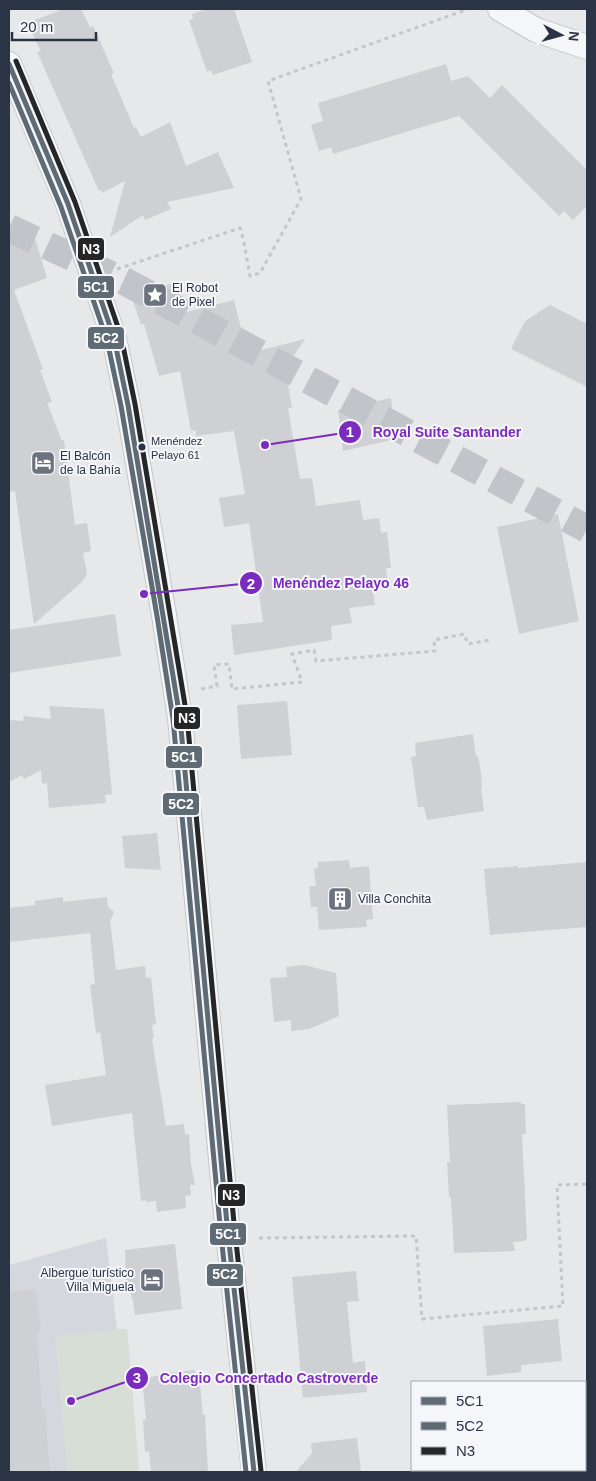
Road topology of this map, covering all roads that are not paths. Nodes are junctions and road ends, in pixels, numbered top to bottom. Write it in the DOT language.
graph roads {
  1 [pos="500,9"];
  2 [pos="587,47"];
  3 [pos="9,64"];
  4 [pos="254,1472"];
  1 -- 2 [label="street"];
  3 -- 4 [label="street"];
}
